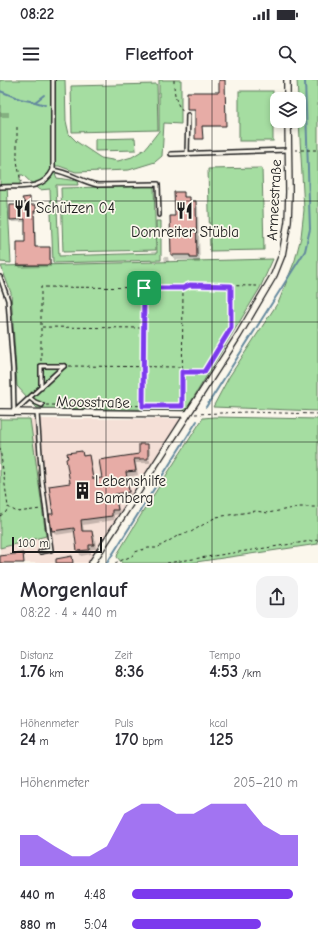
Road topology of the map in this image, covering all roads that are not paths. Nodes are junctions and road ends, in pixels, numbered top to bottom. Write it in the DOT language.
graph roads {
  1 [pos="53,80"];
  2 [pos="287,80"];
  3 [pos="287,92"];
  4 [pos="188,115"];
  5 [pos="288,128"];
  6 [pos="288,150"];
  7 [pos="187,153"];
  8 [pos="171,154"];
  9 [pos="54,170"];
  10 [pos="0,187"];
  11 [pos="159,215"];
  12 [pos="0,277"];
  13 [pos="40,388"];
  14 [pos="30,398"];
  15 [pos="42,404"];
  16 [pos="0,412"];
  17 [pos="14,412"];
  18 [pos="37,413"];
  19 [pos="186,414"];
  20 [pos="40,552"];
  21 [pos="92,563"];
  1 -- 9 [label="lane"];
  2 -- 3 [label="street"];
  4 -- 7 [label="lane"];
  5 -- 6 [label="street, Armeestraße"];
  6 -- 7 [label="lane"];
  6 -- 19 [label="street, Armeestraße"];
  7 -- 8 [label="lane"];
  9 -- 10 [label="lane"];
  9 -- 11 [label="lane"];
  12 -- 17 [label="lane"];
  13 -- 13 [label="lane"];
  13 -- 14 [label="lane"];
  14 -- 15 [label="lane"];
  14 -- 17 [label="lane"];
  16 -- 17 [label="street, Moosstraße"];
  17 -- 18 [label="street, Moosstraße"];
  18 -- 19 [label="street, Moosstraße"];
  18 -- 20 [label="lane"];
  19 -- 21 [label="street, Armeestraße"];
}
